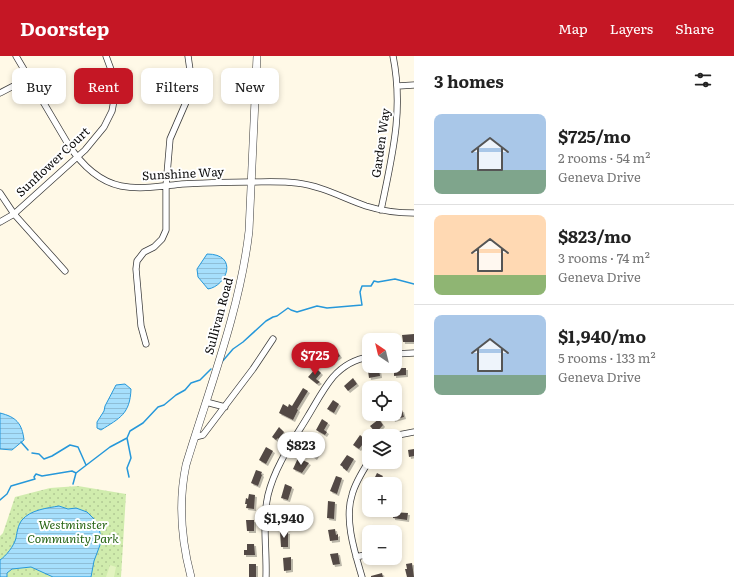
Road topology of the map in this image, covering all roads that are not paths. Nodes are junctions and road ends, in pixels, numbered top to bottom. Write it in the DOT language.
graph roads {
  1 [pos="16,56"];
  2 [pos="106,56"];
  3 [pos="188,56"];
  4 [pos="257,56"];
  5 [pos="393,56"];
  6 [pos="23,68"];
  7 [pos="414,85"];
  8 [pos="398,86"];
  9 [pos="12,87"];
  10 [pos="0,93"];
  11 [pos="45,104"];
  12 [pos="77,157"];
  13 [pos="251,182"];
  14 [pos="166,186"];
  15 [pos="0,193"];
  16 [pos="381,210"];
  17 [pos="414,213"];
  18 [pos="14,214"];
  19 [pos="0,222"];
  20 [pos="65,271"];
  21 [pos="273,339"];
  22 [pos="146,344"];
  23 [pos="414,353"];
  24 [pos="402,354"];
  25 [pos="362,358"];
  26 [pos="206,402"];
  27 [pos="225,406"];
  28 [pos="414,432"];
  29 [pos="402,434"];
  30 [pos="195,437"];
  31 [pos="365,469"];
  32 [pos="362,556"];
  33 [pos="356,557"];
  34 [pos="191,577"];
  35 [pos="266,577"];
  36 [pos="362,577"];
  1 -- 6 [label="street, Sunshine Way"];
  2 -- 12 [label="street, Sunflower Court"];
  3 -- 14 [label="street"];
  4 -- 13 [label="street, Sullivan Road"];
  5 -- 8 [label="street, Garden Way"];
  7 -- 8 [label="street"];
  8 -- 16 [label="street, Garden Way"];
  9 -- 10 [label="street"];
  11 -- 12 [label="street, Sunshine Way"];
  12 -- 14 [label="street, Sunshine Way"];
  12 -- 18 [label="street, Sunflower Court"];
  13 -- 14 [label="street, Sunshine Way"];
  13 -- 16 [label="street, Sunshine Way"];
  13 -- 26 [label="street, Sullivan Road"];
  14 -- 22 [label="street"];
  15 -- 18 [label="street"];
  16 -- 17 [label="street, Sunshine Way"];
  18 -- 19 [label="street, Sunflower Court"];
  18 -- 20 [label="street"];
  21 -- 27 [label="street"];
  23 -- 24 [label="street"];
  25 -- 35 [label="street"];
  26 -- 27 [label="street"];
  26 -- 30 [label="street, Sullivan Road"];
  27 -- 30 [label="street"];
  28 -- 29 [label="street"];
  30 -- 34 [label="street, Sullivan Road"];
  31 -- 33 [label="street"];
  32 -- 33 [label="street"];
  33 -- 36 [label="street"];
}
